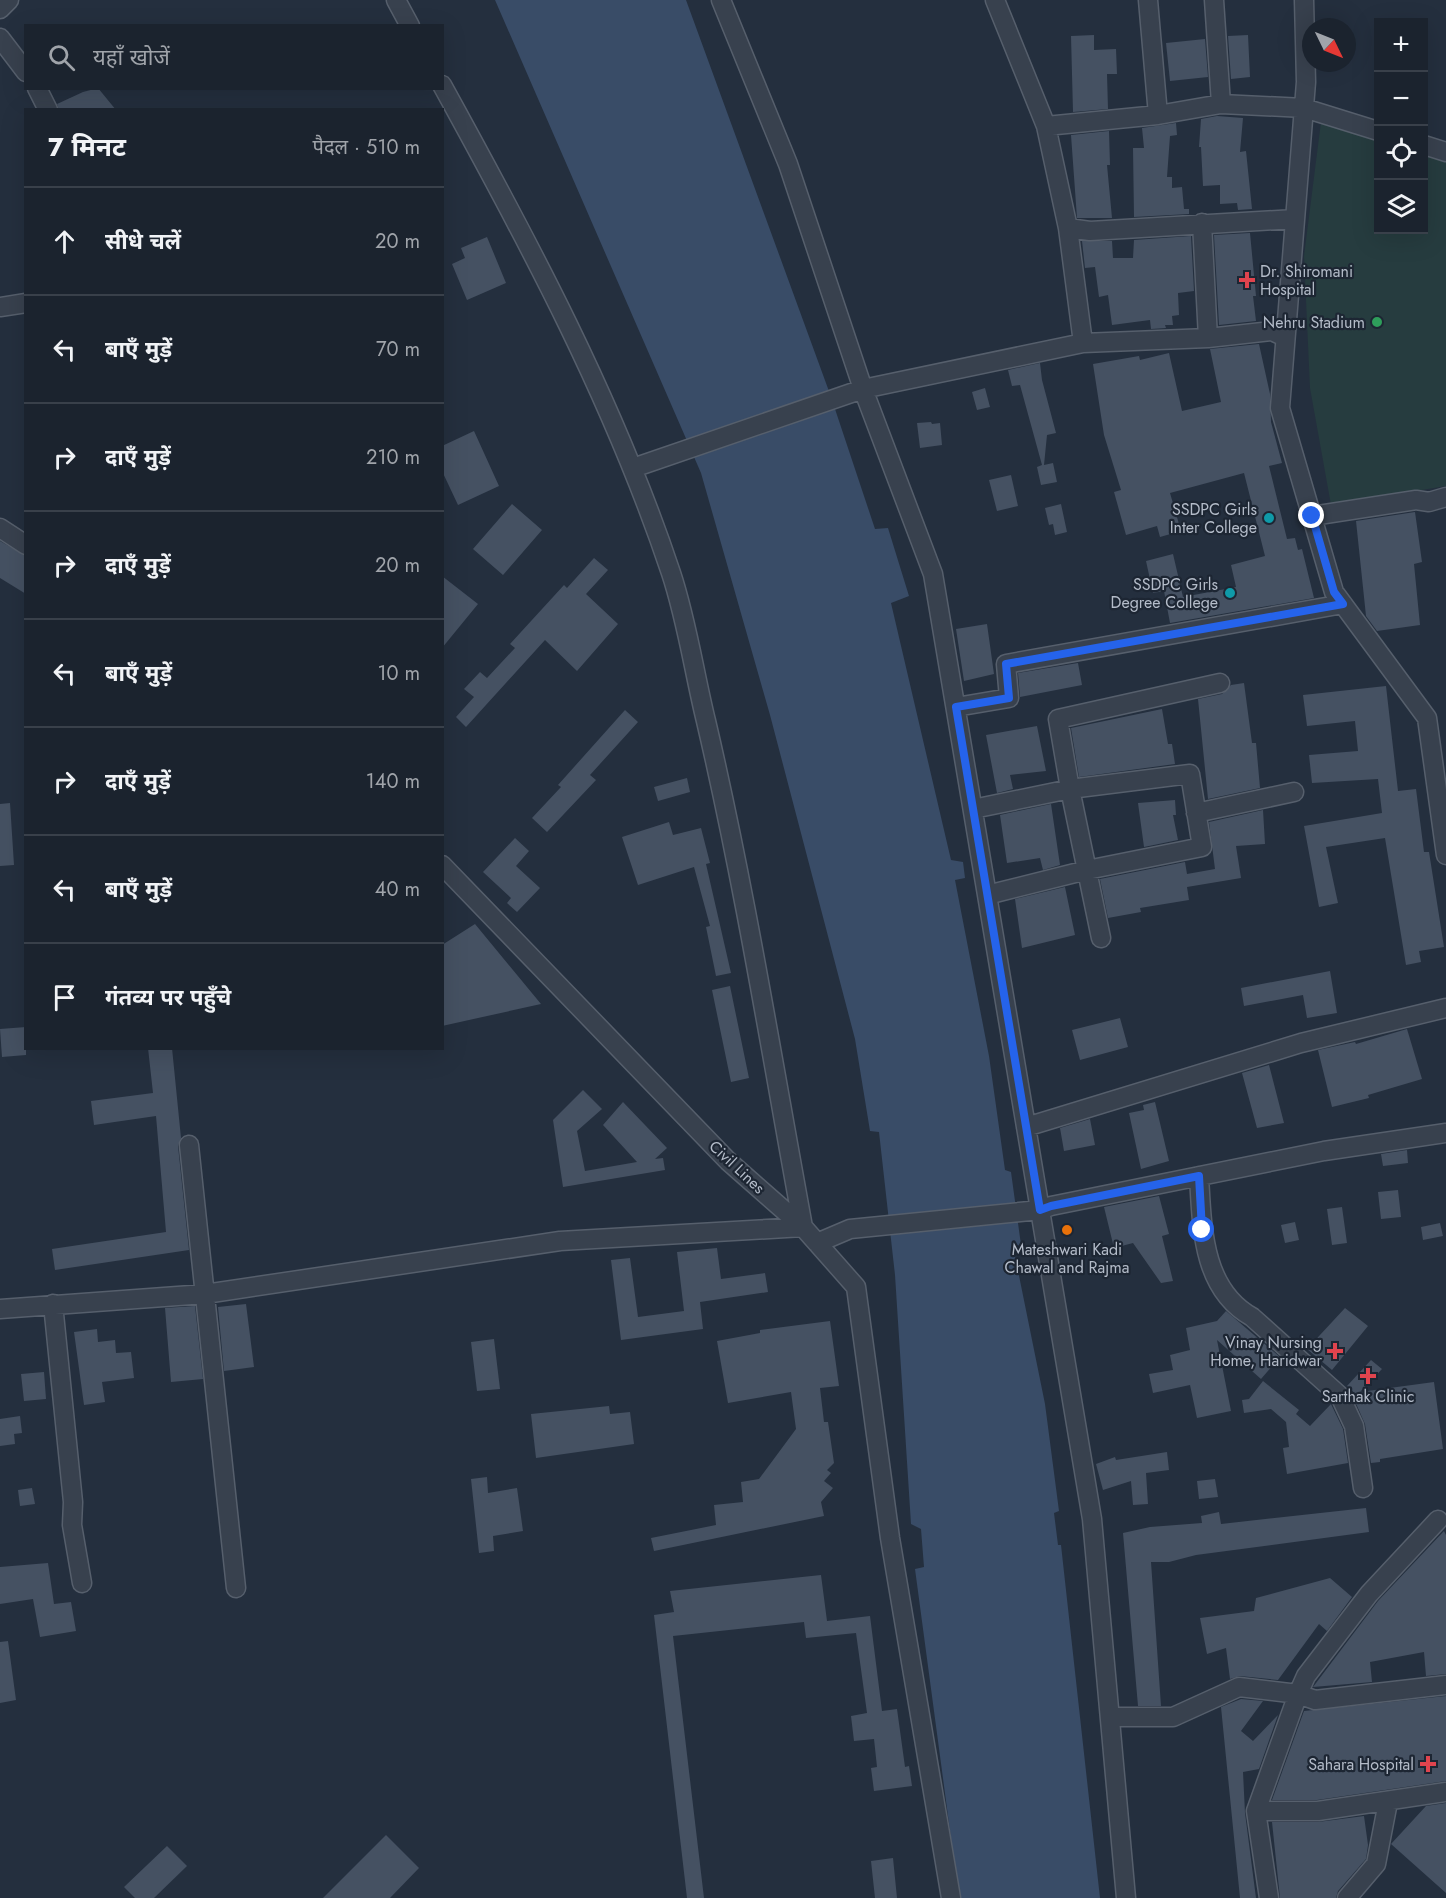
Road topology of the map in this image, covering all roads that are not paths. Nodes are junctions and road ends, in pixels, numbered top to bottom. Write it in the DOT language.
graph roads {
  1 [pos="9,0"];
  2 [pos="396,0"];
  3 [pos="721,0"];
  4 [pos="995,0"];
  5 [pos="1148,0"];
  6 [pos="1214,0"];
  7 [pos="1304,0"];
  8 [pos="0,9"];
  9 [pos="409,24"];
  10 [pos="0,38"];
  11 [pos="24,69"];
  12 [pos="444,89"];
  13 [pos="38,90"];
  14 [pos="1221,104"];
  15 [pos="47,108"];
  16 [pos="1304,108"];
  17 [pos="1158,115"];
  18 [pos="1046,126"];
  19 [pos="1374,130"];
  20 [pos="1428,146"];
  21 [pos="1446,152"];
  22 [pos="1295,219"];
  23 [pos="1202,223"];
  24 [pos="1068,228"];
  25 [pos="24,303"];
  26 [pos="0,307"];
  27 [pos="1286,337"];
  28 [pos="1208,338"];
  29 [pos="1083,344"];
  30 [pos="863,389"];
  31 [pos="633,468"];
  32 [pos="1446,497"];
  33 [pos="1312,516"];
  34 [pos="0,528"];
  35 [pos="24,544"];
  36 [pos="1343,604"];
  37 [pos="1220,683"];
  38 [pos="956,707"];
  39 [pos="1070,789"];
  40 [pos="1294,792"];
  41 [pos="973,809"];
  42 [pos="1196,813"];
  43 [pos="1444,831"];
  44 [pos="1446,855"];
  45 [pos="444,867"];
  46 [pos="1087,870"];
  47 [pos="995,893"];
  48 [pos="1101,938"];
  49 [pos="1446,1008"];
  50 [pos="1026,1127"];
  51 [pos="1446,1133"];
  52 [pos="189,1145"];
  53 [pos="1199,1176"];
  54 [pos="1033,1211"];
  55 [pos="803,1227"];
  56 [pos="817,1243"];
  57 [pos="205,1294"];
  58 [pos="53,1304"];
  59 [pos="0,1308"];
  60 [pos="1363,1488"];
  61 [pos="1438,1520"];
  62 [pos="82,1583"];
  63 [pos="236,1588"];
  64 [pos="1446,1685"];
  65 [pos="1298,1694"];
  66 [pos="1110,1718"];
  67 [pos="1446,1792"];
  68 [pos="1388,1802"];
  69 [pos="1256,1811"];
  70 [pos="951,1898"];
  71 [pos="1126,1898"];
  72 [pos="1269,1898"];
  73 [pos="1347,1898"];
  1 -- 8 [label="street"];
  2 -- 9 [label="street"];
  3 -- 30 [label="street"];
  4 -- 18 [label="street"];
  5 -- 17 [label="street"];
  6 -- 14 [label="street"];
  7 -- 16 [label="street"];
  10 -- 11 [label="street"];
  12 -- 31 [label="street"];
  13 -- 15 [label="street"];
  14 -- 16 [label="street"];
  14 -- 17 [label="street"];
  16 -- 19 [label="street"];
  16 -- 22 [label="street"];
  17 -- 18 [label="street"];
  18 -- 24 [label="street"];
  20 -- 21 [label="street"];
  22 -- 23 [label="street"];
  22 -- 27 [label="street"];
  23 -- 24 [label="street"];
  23 -- 28 [label="street"];
  24 -- 29 [label="street"];
  25 -- 26 [label="street"];
  27 -- 28 [label="street"];
  27 -- 33 [label="street"];
  28 -- 29 [label="street"];
  29 -- 30 [label="street"];
  30 -- 31 [label="street"];
  30 -- 38 [label="street"];
  31 -- 55 [label="street"];
  32 -- 33 [label="street"];
  33 -- 36 [label="street"];
  34 -- 35 [label="street"];
  36 -- 38 [label="street"];
  36 -- 43 [label="street"];
  37 -- 39 [label="street"];
  38 -- 41 [label="street"];
  39 -- 41 [label="street"];
  39 -- 42 [label="street"];
  39 -- 46 [label="street"];
  40 -- 42 [label="street"];
  41 -- 50 [label="street"];
  42 -- 46 [label="street"];
  43 -- 44 [label="street"];
  45 -- 55 [label="street, Civil Lines"];
  46 -- 47 [label="street"];
  46 -- 48 [label="street"];
  49 -- 50 [label="street"];
  50 -- 54 [label="street"];
  51 -- 53 [label="street"];
  52 -- 57 [label="street"];
  53 -- 54 [label="street"];
  53 -- 60 [label="street"];
  54 -- 56 [label="street"];
  54 -- 66 [label="street"];
  55 -- 56 [label="street, Civil Lines"];
  55 -- 57 [label="street"];
  56 -- 70 [label="street, Civil Lines"];
  57 -- 58 [label="street"];
  57 -- 63 [label="street"];
  58 -- 59 [label="street"];
  58 -- 62 [label="street"];
  61 -- 65 [label="street"];
  64 -- 65 [label="street"];
  65 -- 66 [label="street"];
  65 -- 69 [label="street"];
  66 -- 71 [label="street"];
  67 -- 68 [label="street"];
  68 -- 69 [label="street"];
  68 -- 73 [label="street"];
  69 -- 72 [label="street"];
}
